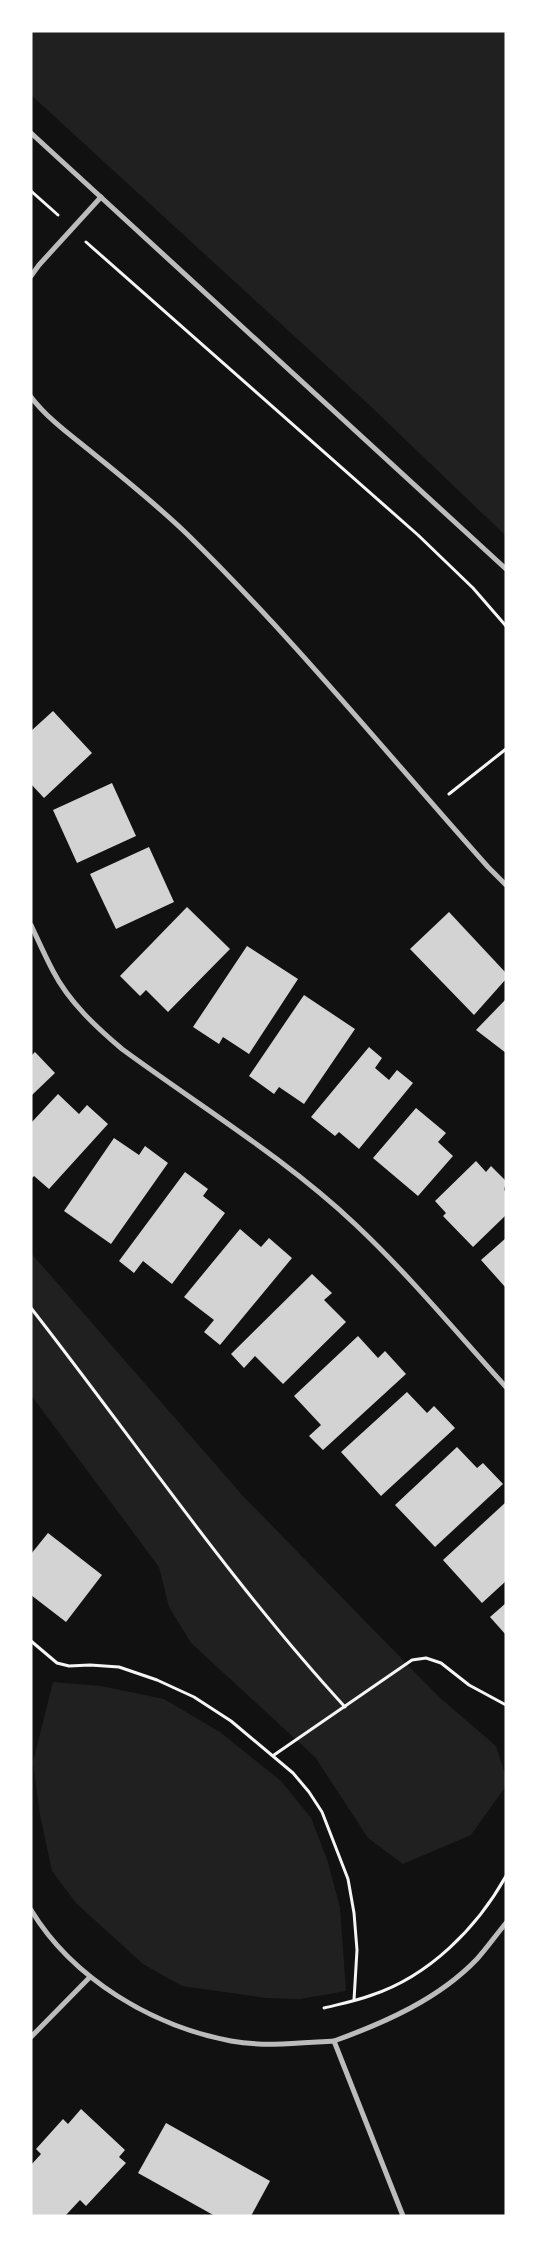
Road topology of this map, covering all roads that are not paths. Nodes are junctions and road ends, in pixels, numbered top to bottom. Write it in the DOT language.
graph roads {
  1 [pos="31,133"];
  2 [pos="101,197"];
  3 [pos="31,276"];
  4 [pos="31,397"];
  5 [pos="506,569"];
  6 [pos="506,885"];
  7 [pos="31,925"];
  8 [pos="506,1387"];
  9 [pos="31,1910"];
  10 [pos="506,1923"];
  11 [pos="90,1977"];
  12 [pos="31,2037"];
  13 [pos="334,2041"];
  14 [pos="403,2216"];
  1 -- 2 [label="street"];
  2 -- 3 [label="street"];
  2 -- 5 [label="street"];
  4 -- 6 [label="street"];
  7 -- 8 [label="street"];
  9 -- 11 [label="street"];
  10 -- 13 [label="street"];
  11 -- 12 [label="street"];
  11 -- 13 [label="street"];
  13 -- 14 [label="street"];
}
